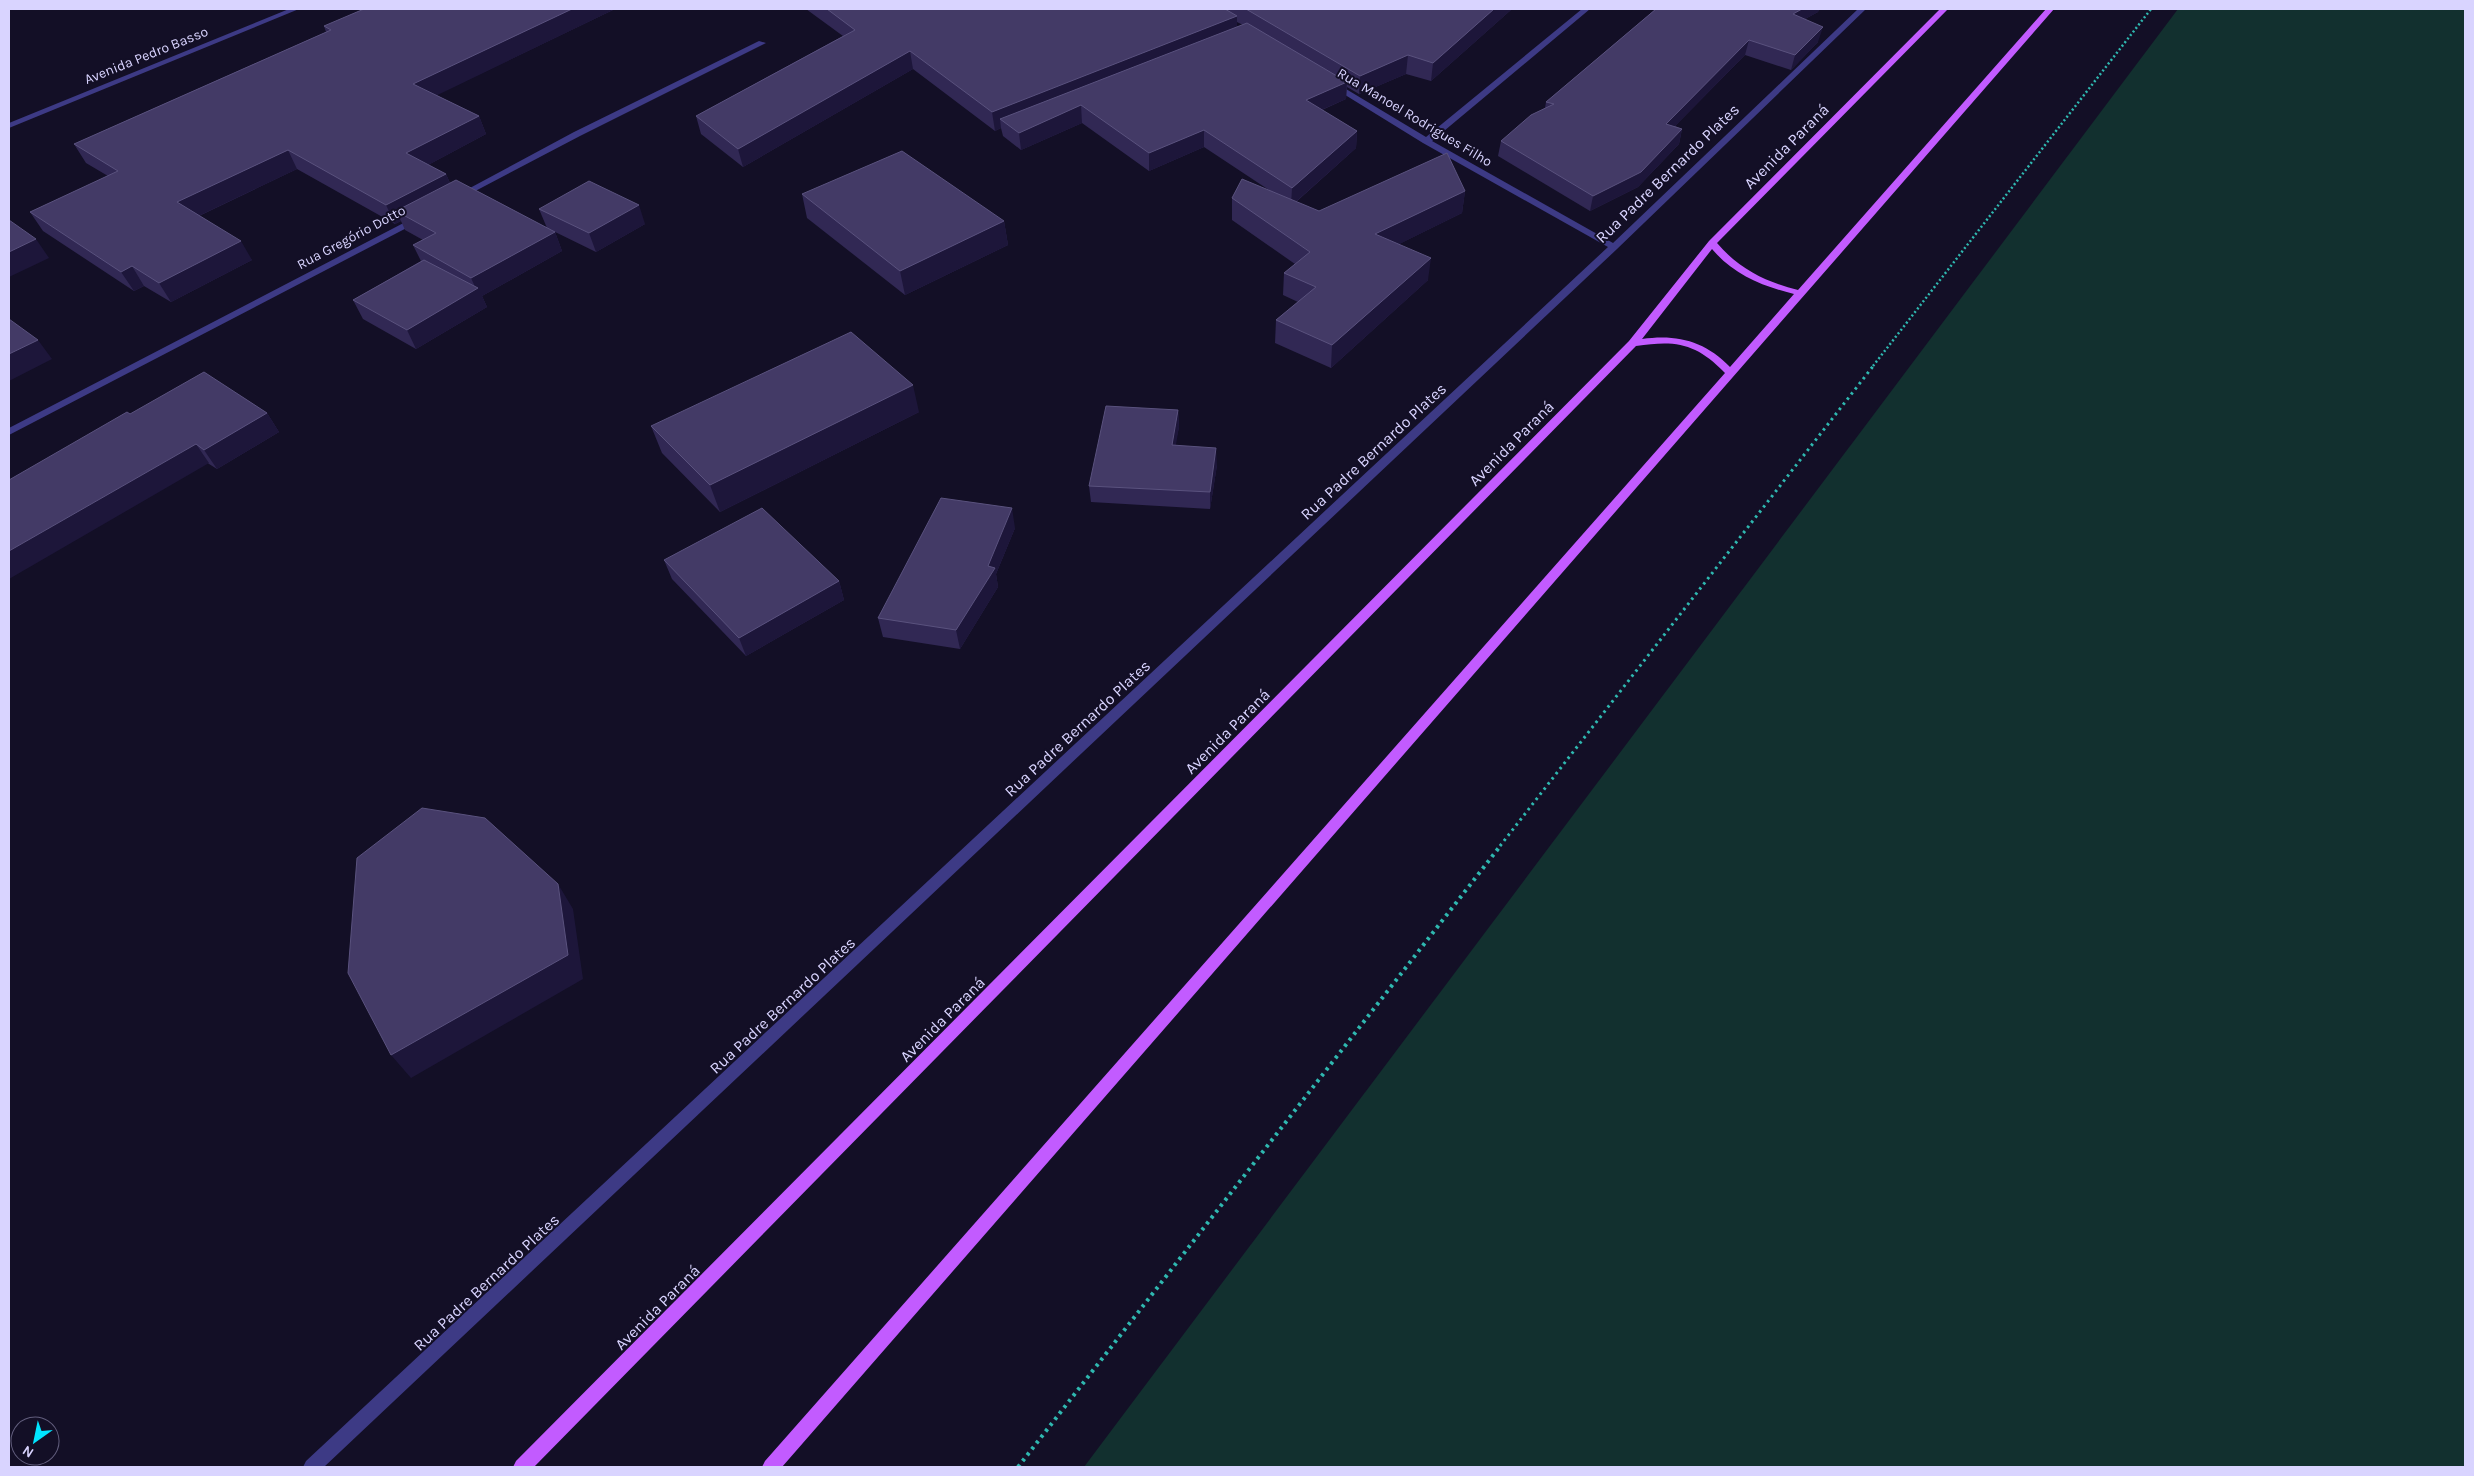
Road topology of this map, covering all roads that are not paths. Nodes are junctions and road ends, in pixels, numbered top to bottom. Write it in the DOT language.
graph roads {
  1 [pos="294,9"];
  2 [pos="1586,9"];
  3 [pos="1862,9"];
  4 [pos="1944,9"];
  5 [pos="2050,9"];
  6 [pos="762,43"];
  7 [pos="1325,80"];
  8 [pos="9,126"];
  9 [pos="1426,141"];
  10 [pos="446,203"];
  11 [pos="428,212"];
  12 [pos="1712,244"];
  13 [pos="1614,248"];
  14 [pos="1800,293"];
  15 [pos="1634,343"];
  16 [pos="1730,372"];
  17 [pos="9,432"];
  18 [pos="312,1467"];
  19 [pos="522,1467"];
  20 [pos="771,1467"];
  1 -- 8 [label="street, Avenida Pedro Basso"];
  2 -- 9 [label="street"];
  3 -- 13 [label="street, Rua Padre Bernardo Plates"];
  4 -- 12 [label="main road, Avenida Paraná"];
  5 -- 14 [label="main road"];
  6 -- 10 [label="street"];
  7 -- 9 [label="street, Rua Manoel Rodrigues Filho"];
  9 -- 13 [label="street, Rua Manoel Rodrigues Filho"];
  11 -- 17 [label="street, Rua Gregório Dotto"];
  12 -- 14 [label="main road"];
  12 -- 15 [label="main road, Avenida Paraná"];
  13 -- 18 [label="street, Rua Padre Bernardo Plates"];
  14 -- 16 [label="main road"];
  15 -- 16 [label="main road"];
  15 -- 19 [label="main road, Avenida Paraná"];
  16 -- 20 [label="main road"];
}
